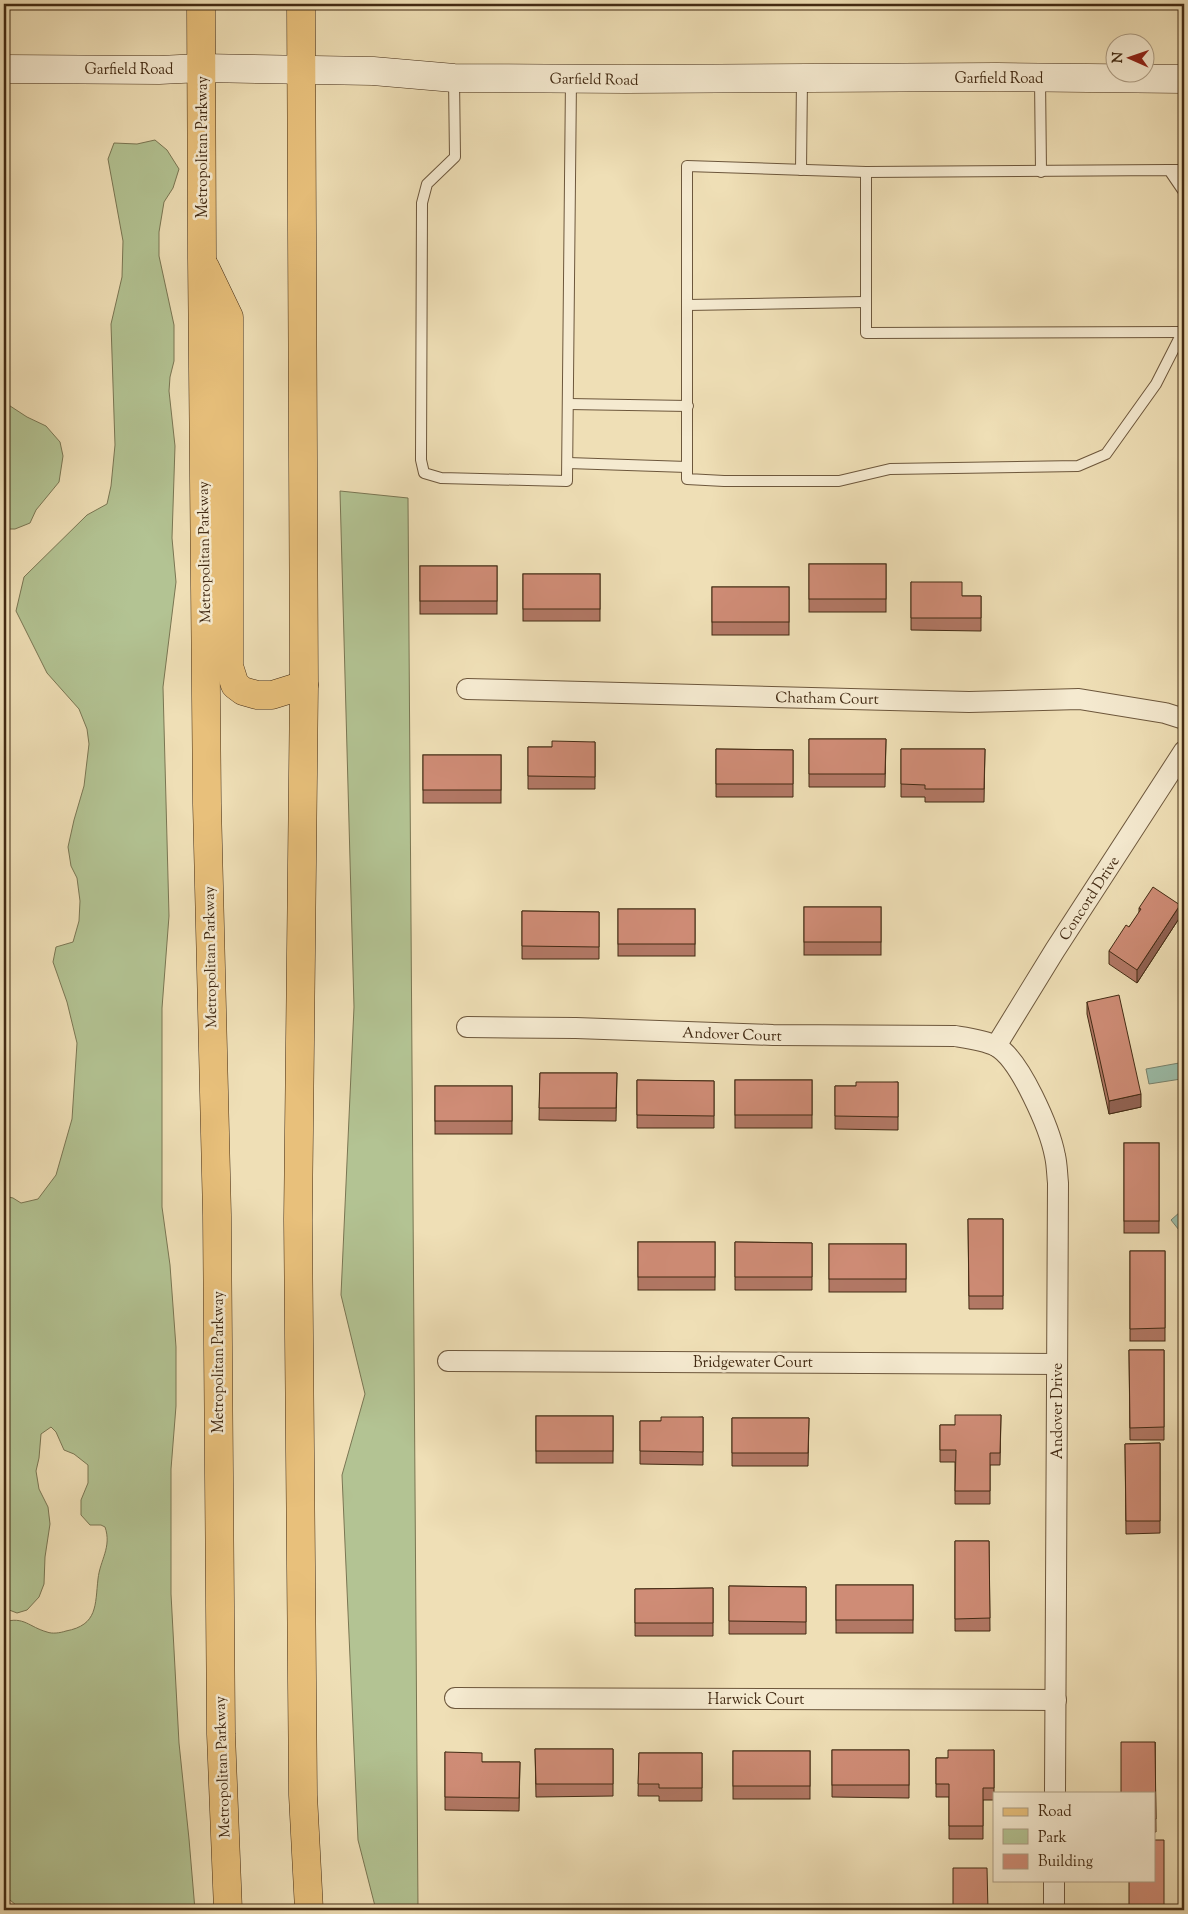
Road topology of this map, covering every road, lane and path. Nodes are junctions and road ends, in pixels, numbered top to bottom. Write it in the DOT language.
graph roads {
  1 [pos="202,4"];
  2 [pos="301,4"];
  3 [pos="202,68"];
  4 [pos="4,69"];
  5 [pos="301,70"];
  6 [pos="454,78"];
  7 [pos="571,78"];
  8 [pos="802,78"];
  9 [pos="1040,78"];
  10 [pos="1184,80"];
  11 [pos="801,170"];
  12 [pos="1169,170"];
  13 [pos="1184,170"];
  14 [pos="866,172"];
  15 [pos="1041,172"];
  16 [pos="1184,192"];
  17 [pos="202,259"];
  18 [pos="866,302"];
  19 [pos="687,305"];
  20 [pos="1184,330"];
  21 [pos="569,404"];
  22 [pos="688,406"];
  23 [pos="568,463"];
  24 [pos="687,467"];
  25 [pos="304,685"];
  26 [pos="467,690"];
  27 [pos="1184,719"];
  28 [pos="1184,751"];
  29 [pos="467,1027"];
  30 [pos="996,1046"];
  31 [pos="448,1360"];
  32 [pos="1057,1364"];
  33 [pos="455,1698"];
  34 [pos="1056,1700"];
  35 [pos="1055,1792"];
  36 [pos="1054,1882"];
  37 [pos="228,1910"];
  38 [pos="309,1910"];
  39 [pos="1054,1910"];
  1 -- 3 [label="main road, Metropolitan Parkway"];
  2 -- 5 [label="main road"];
  3 -- 4 [label="main road, Garfield Road"];
  3 -- 5 [label="main road, Garfield Road"];
  3 -- 17 [label="main road, Metropolitan Parkway"];
  5 -- 6 [label="main road, Garfield Road"];
  5 -- 25 [label="main road"];
  6 -- 7 [label="main road, Garfield Road"];
  6 -- 23 [label="lane"];
  7 -- 8 [label="main road, Garfield Road"];
  7 -- 21 [label="lane"];
  8 -- 9 [label="main road, Garfield Road"];
  8 -- 11 [label="lane"];
  9 -- 10 [label="main road, Garfield Road"];
  9 -- 15 [label="lane"];
  11 -- 14 [label="lane"];
  11 -- 19 [label="lane"];
  12 -- 13 [label="lane"];
  12 -- 15 [label="lane"];
  12 -- 16 [label="lane"];
  14 -- 15 [label="lane"];
  14 -- 18 [label="lane"];
  17 -- 25 [label="main road"];
  17 -- 37 [label="main road, Metropolitan Parkway"];
  18 -- 19 [label="lane"];
  18 -- 20 [label="lane"];
  19 -- 22 [label="lane"];
  20 -- 24 [label="lane"];
  21 -- 22 [label="lane"];
  21 -- 23 [label="lane"];
  22 -- 24 [label="lane"];
  23 -- 24 [label="lane"];
  25 -- 38 [label="main road"];
  26 -- 27 [label="street, Chatham Court"];
  28 -- 30 [label="street, Concord Drive"];
  29 -- 30 [label="street, Andover Court"];
  30 -- 32 [label="street, Andover Drive"];
  31 -- 32 [label="street, Bridgewater Court"];
  32 -- 34 [label="street, Andover Drive"];
  33 -- 34 [label="street, Harwick Court"];
  34 -- 35 [label="street, Andover Drive"];
  36 -- 39 [label="street"];
}
